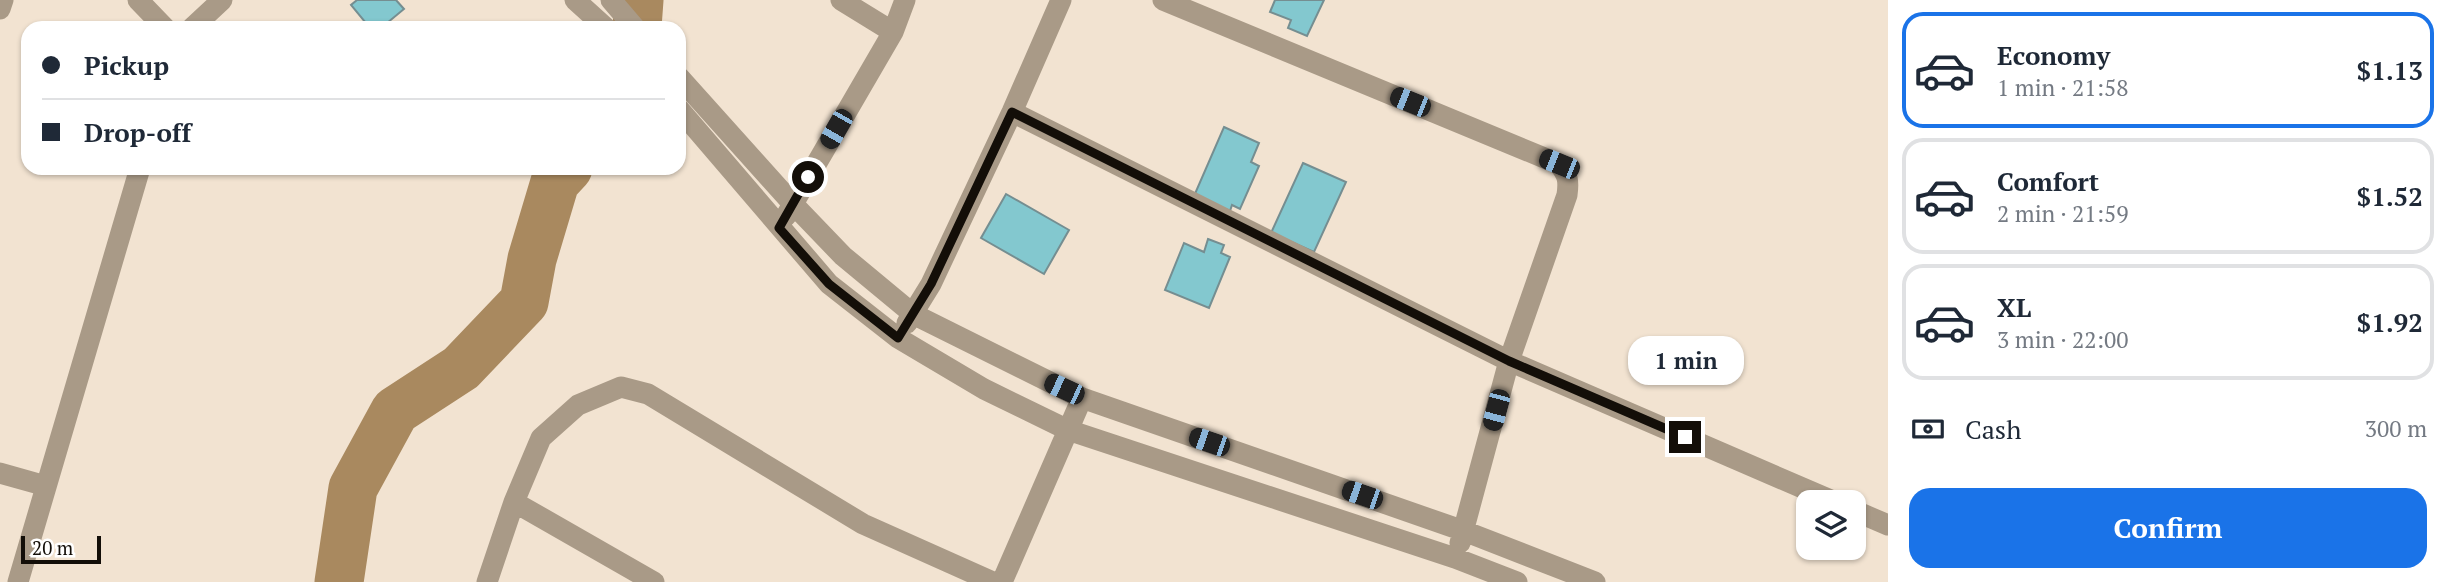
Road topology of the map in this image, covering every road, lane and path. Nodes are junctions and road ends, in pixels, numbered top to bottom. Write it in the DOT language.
graph roads {
  1 [pos="3,0"];
  2 [pos="138,0"];
  3 [pos="222,0"];
  4 [pos="575,0"];
  5 [pos="841,0"];
  6 [pos="905,0"];
  7 [pos="1061,0"];
  8 [pos="1163,0"];
  9 [pos="0,9"];
  10 [pos="158,21"];
  11 [pos="200,21"];
  12 [pos="599,21"];
  13 [pos="893,32"];
  14 [pos="686,85"];
  15 [pos="1012,112"];
  16 [pos="686,116"];
  17 [pos="138,175"];
  18 [pos="793,205"];
  19 [pos="779,228"];
  20 [pos="913,314"];
  21 [pos="898,338"];
  22 [pos="1509,361"];
  23 [pos="1082,398"];
  24 [pos="1068,430"];
  25 [pos="0,473"];
  26 [pos="46,486"];
  27 [pos="1807,490"];
  28 [pos="514,502"];
  29 [pos="1866,516"];
  30 [pos="1888,525"];
  31 [pos="1464,531"];
  32 [pos="1455,558"];
  33 [pos="649,581"];
  34 [pos="18,582"];
  35 [pos="487,582"];
  36 [pos="993,582"];
  37 [pos="1002,582"];
  38 [pos="1517,582"];
  39 [pos="1595,582"];
  1 -- 9 [label="street"];
  2 -- 10 [label="street"];
  3 -- 11 [label="street"];
  4 -- 12 [label="street"];
  5 -- 13 [label="street"];
  6 -- 13 [label="street"];
  7 -- 15 [label="street"];
  8 -- 22 [label="street"];
  13 -- 18 [label="street"];
  14 -- 18 [label="street"];
  15 -- 20 [label="street"];
  15 -- 22 [label="street"];
  16 -- 19 [label="street"];
  17 -- 26 [label="street"];
  18 -- 19 [label="street"];
  18 -- 20 [label="street"];
  19 -- 21 [label="street"];
  20 -- 21 [label="street"];
  20 -- 23 [label="street"];
  21 -- 24 [label="street"];
  22 -- 27 [label="street"];
  22 -- 31 [label="street"];
  23 -- 24 [label="street"];
  23 -- 31 [label="street"];
  24 -- 32 [label="street"];
  24 -- 37 [label="street"];
  25 -- 26 [label="street"];
  26 -- 34 [label="street"];
  28 -- 33 [label="street"];
  28 -- 35 [label="street"];
  28 -- 36 [label="street"];
  29 -- 30 [label="street"];
  31 -- 32 [label="street"];
  31 -- 39 [label="street"];
  32 -- 38 [label="street"];
}
